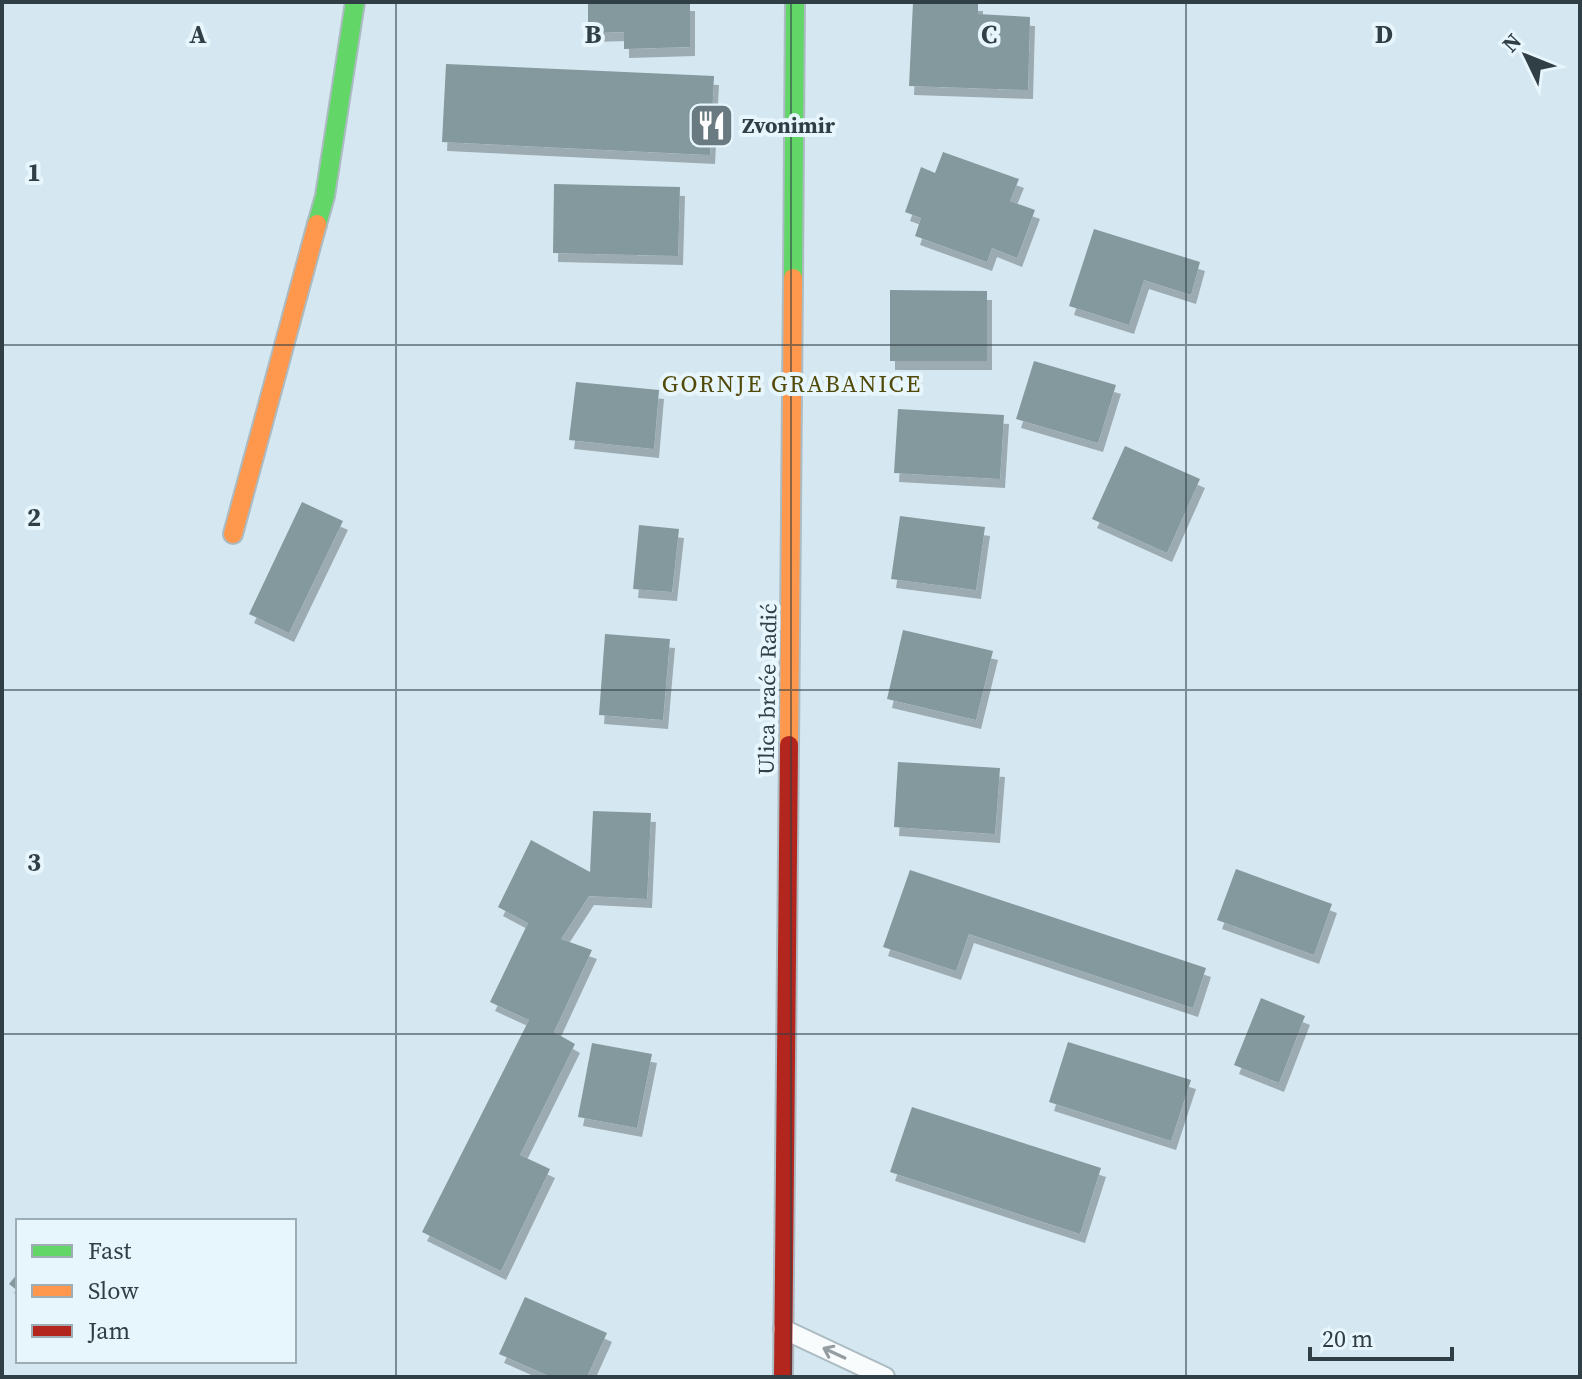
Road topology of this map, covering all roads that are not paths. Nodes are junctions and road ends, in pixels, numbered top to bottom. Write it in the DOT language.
graph roads {
  1 [pos="355,2"];
  2 [pos="795,2"];
  3 [pos="233,534"];
  4 [pos="783,1329"];
  5 [pos="783,1377"];
  6 [pos="885,1377"];
  1 -- 3 [label="main road"];
  2 -- 4 [label="main road, Ulica braće Radić"];
  4 -- 5 [label="main road, Ulica braće Radić"];
  6 -- 4 [label="lane, one-way"];
}
